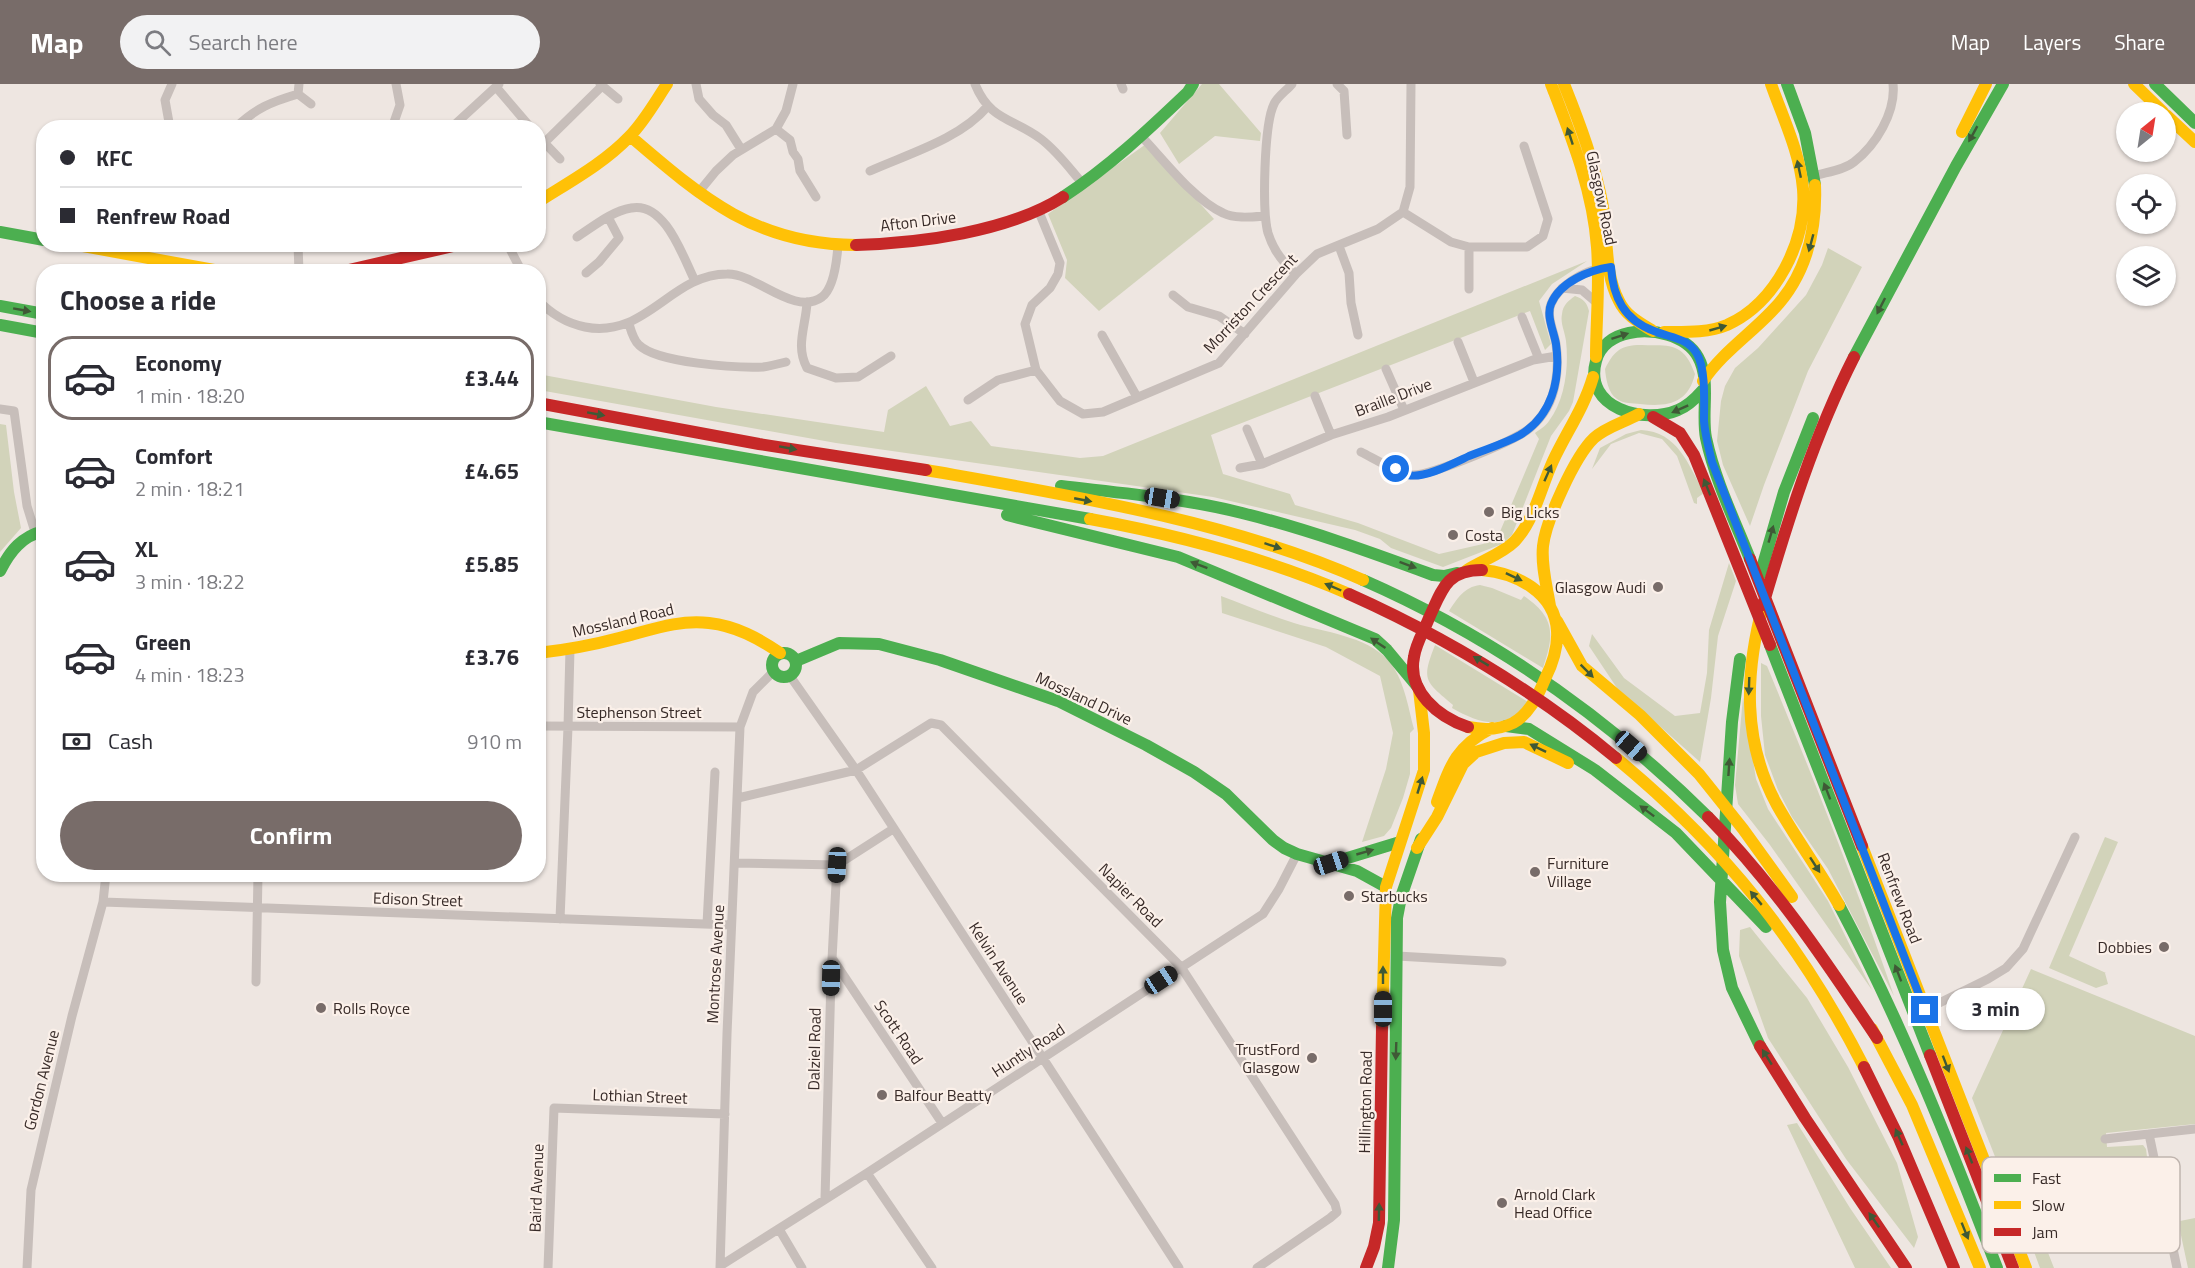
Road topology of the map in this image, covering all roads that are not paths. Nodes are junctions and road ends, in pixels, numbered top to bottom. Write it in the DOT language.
graph roads {
  1 [pos="172,84"];
  2 [pos="396,84"];
  3 [pos="667,84"];
  4 [pos="696,84"];
  5 [pos="793,84"];
  6 [pos="975,84"];
  7 [pos="1193,84"];
  8 [pos="1292,84"];
  9 [pos="1337,84"];
  10 [pos="1410,84"];
  11 [pos="1551,84"];
  12 [pos="1564,84"];
  13 [pos="1771,84"];
  14 [pos="1787,84"];
  15 [pos="1893,84"];
  16 [pos="1986,84"];
  17 [pos="2003,84"];
  18 [pos="2134,84"];
  19 [pos="2155,84"];
  20 [pos="498,85"];
  21 [pos="601,85"];
  22 [pos="299,89"];
  23 [pos="618,99"];
  24 [pos="2153,102"];
  25 [pos="310,104"];
  26 [pos="987,107"];
  27 [pos="168,120"];
  28 [pos="244,120"];
  29 [pos="395,120"];
  30 [pos="460,120"];
  31 [pos="525,120"];
  32 [pos="2195,123"];
  33 [pos="2176,124"];
  34 [pos="776,129"];
  35 [pos="546,135"];
  36 [pos="1347,135"];
  37 [pos="630,136"];
  38 [pos="1142,137"];
  39 [pos="2195,142"];
  40 [pos="546,145"];
  41 [pos="1524,146"];
  42 [pos="741,149"];
  43 [pos="560,159"];
  44 [pos="870,171"];
  45 [pos="1814,176"];
  46 [pos="1083,184"];
  47 [pos="699,193"];
  48 [pos="546,197"];
  49 [pos="816,197"];
  50 [pos="1039,212"];
  51 [pos="1403,212"];
  52 [pos="1265,216"];
  53 [pos="608,217"];
  54 [pos="0,232"];
  55 [pos="578,237"];
  56 [pos="36,239"];
  57 [pos="838,245"];
  58 [pos="1339,246"];
  59 [pos="1469,247"];
  60 [pos="116,252"];
  61 [pos="427,252"];
  62 [pos="181,264"];
  63 [pos="374,264"];
  64 [pos="1605,268"];
  65 [pos="586,273"];
  66 [pos="1296,274"];
  67 [pos="695,281"];
  68 [pos="1562,288"];
  69 [pos="1469,290"];
  70 [pos="1173,295"];
  71 [pos="807,302"];
  72 [pos="1596,302"];
  73 [pos="0,306"];
  74 [pos="546,308"];
  75 [pos="36,313"];
  76 [pos="1522,317"];
  77 [pos="628,324"];
  78 [pos="0,325"];
  79 [pos="36,332"];
  80 [pos="1658,332"];
  81 [pos="1245,334"];
  82 [pos="1102,335"];
  83 [pos="1358,335"];
  84 [pos="1458,342"];
  85 [pos="891,356"];
  86 [pos="1557,356"];
  87 [pos="1539,358"];
  88 [pos="1596,359"];
  89 [pos="786,362"];
  90 [pos="1386,369"];
  91 [pos="1036,370"];
  92 [pos="1594,373"];
  93 [pos="1474,382"];
  94 [pos="1703,385"];
  95 [pos="1315,396"];
  96 [pos="1137,398"];
  97 [pos="968,400"];
  98 [pos="546,404"];
  99 [pos="0,409"];
  100 [pos="1404,410"];
  101 [pos="1645,415"];
  102 [pos="546,424"];
  103 [pos="546,425"];
  104 [pos="1247,429"];
  105 [pos="1331,435"];
  106 [pos="1361,452"];
  107 [pos="1262,464"];
  108 [pos="1240,468"];
  109 [pos="920,469"];
  110 [pos="36,526"];
  111 [pos="36,534"];
  112 [pos="0,571"];
  113 [pos="1461,572"];
  114 [pos="1551,609"];
  115 [pos="1557,621"];
  116 [pos="570,649"];
  117 [pos="546,652"];
  118 [pos="780,654"];
  119 [pos="796,661"];
  120 [pos="773,672"];
  121 [pos="790,676"];
  122 [pos="1418,688"];
  123 [pos="546,726"];
  124 [pos="1506,726"];
  125 [pos="568,727"];
  126 [pos="740,727"];
  127 [pos="1492,728"];
  128 [pos="856,770"];
  129 [pos="715,771"];
  130 [pos="1626,795"];
  131 [pos="738,798"];
  132 [pos="894,829"];
  133 [pos="2075,837"];
  134 [pos="1400,842"];
  135 [pos="1417,848"];
  136 [pos="1297,854"];
  137 [pos="735,863"];
  138 [pos="1331,863"];
  139 [pos="837,865"];
  140 [pos="105,882"];
  141 [pos="258,882"];
  142 [pos="1386,887"];
  143 [pos="103,902"];
  144 [pos="257,909"];
  145 [pos="560,919"];
  146 [pos="707,924"];
  147 [pos="731,925"];
  148 [pos="1397,956"];
  149 [pos="832,958"];
  150 [pos="1502,962"];
  151 [pos="1181,967"];
  152 [pos="256,982"];
  153 [pos="1925,1010"];
  154 [pos="1834,1012"];
  155 [pos="1877,1038"];
  156 [pos="1042,1059"];
  157 [pos="554,1108"];
  158 [pos="725,1114"];
  159 [pos="942,1123"];
  160 [pos="2195,1129"];
  161 [pos="2149,1134"];
  162 [pos="2105,1139"];
  163 [pos="1983,1157"];
  164 [pos="2154,1157"];
  165 [pos="867,1173"];
  166 [pos="1982,1188"];
  167 [pos="825,1199"];
  168 [pos="779,1229"];
  169 [pos="1982,1230"];
  170 [pos="1991,1253"];
  171 [pos="2007,1253"];
  172 [pos="2020,1253"];
  173 [pos="2174,1253"];
  174 [pos="720,1267"];
  175 [pos="27,1268"];
  176 [pos="548,1268"];
  177 [pos="802,1268"];
  178 [pos="932,1268"];
  179 [pos="1179,1268"];
  180 [pos="1257,1268"];
  181 [pos="1366,1268"];
  182 [pos="1388,1268"];
  183 [pos="1906,1268"];
  184 [pos="1954,1268"];
  185 [pos="1980,1268"];
  186 [pos="1997,1268"];
  187 [pos="2013,1268"];
  188 [pos="2026,1268"];
  189 [pos="2177,1268"];
  1 -- 27 [label="street"];
  2 -- 29 [label="street"];
  3 -- 37 [label="main road"];
  4 -- 42 [label="street"];
  5 -- 34 [label="street"];
  6 -- 26 [label="street"];
  7 -- 38 [label="main road, Afton Drive"];
  8 -- 52 [label="street"];
  9 -- 36 [label="street"];
  10 -- 51 [label="street"];
  64 -- 11 [label="main road, Glasgow Road, one-way"];
  12 -- 64 [label="main road, Glasgow Road"];
  80 -- 13 [label="main road, one-way"];
  14 -- 45 [label="main road"];
  15 -- 45 [label="street"];
  183 -- 16 [label="main road, one-way"];
  17 -- 169 [label="main road, one-way"];
  18 -- 24 [label="main road"];
  19 -- 32 [label="main road"];
  20 -- 30 [label="street"];
  20 -- 31 [label="street"];
  21 -- 23 [label="street"];
  21 -- 35 [label="street"];
  22 -- 25 [label="street"];
  22 -- 28 [label="street"];
  26 -- 44 [label="street"];
  26 -- 46 [label="street"];
  33 -- 39 [label="main road"];
  34 -- 42 [label="street"];
  34 -- 49 [label="street"];
  37 -- 47 [label="main road, Afton Drive"];
  37 -- 48 [label="main road"];
  38 -- 46 [label="main road, Afton Drive"];
  38 -- 52 [label="street"];
  40 -- 43 [label="street"];
  41 -- 59 [label="street"];
  42 -- 47 [label="street"];
  45 -- 94 [label="main road, one-way"];
  46 -- 50 [label="main road, Afton Drive"];
  47 -- 57 [label="main road, Afton Drive"];
  50 -- 57 [label="main road, Afton Drive"];
  50 -- 91 [label="street, Morriston Crescent"];
  51 -- 58 [label="street, Morriston Crescent"];
  51 -- 59 [label="street"];
  52 -- 66 [label="street"];
  53 -- 55 [label="street"];
  53 -- 65 [label="street"];
  53 -- 67 [label="street"];
  54 -- 56 [label="main road"];
  57 -- 71 [label="street"];
  58 -- 66 [label="street, Morriston Crescent"];
  58 -- 83 [label="street"];
  59 -- 69 [label="street"];
  60 -- 62 [label="main road"];
  61 -- 63 [label="main road"];
  64 -- 68 [label="street"];
  64 -- 72 [label="main road, Glasgow Road"];
  64 -- 80 [label="main road, Glasgow Road"];
  66 -- 81 [label="street, Morriston Crescent"];
  67 -- 71 [label="street"];
  67 -- 77 [label="street"];
  68 -- 72 [label="street"];
  68 -- 86 [label="street"];
  70 -- 81 [label="street"];
  71 -- 85 [label="street"];
  72 -- 88 [label="main road, Glasgow Road"];
  73 -- 75 [label="main road, one-way"];
  74 -- 77 [label="street"];
  76 -- 87 [label="street"];
  77 -- 89 [label="street"];
  78 -- 79 [label="main road"];
  88 -- 80 [label="main road, one-way"];
  80 -- 94 [label="main road"];
  81 -- 96 [label="street, Morriston Crescent"];
  82 -- 96 [label="street"];
  84 -- 93 [label="street"];
  86 -- 87 [label="street, Braille Drive"];
  86 -- 106 [label="street"];
  87 -- 93 [label="street, Braille Drive"];
  88 -- 92 [label="main road"];
  90 -- 100 [label="street"];
  91 -- 96 [label="street, Morriston Crescent"];
  91 -- 97 [label="street"];
  92 -- 101 [label="main road"];
  113 -- 92 [label="main road, one-way"];
  93 -- 100 [label="street, Braille Drive"];
  94 -- 101 [label="main road, one-way"];
  94 -- 153 [label="main road, Renfrew Road"];
  95 -- 105 [label="street"];
  98 -- 109 [label="main road, one-way"];
  99 -- 110 [label="street"];
  100 -- 105 [label="street, Braille Drive"];
  101 -- 114 [label="main road"];
  166 -- 101 [label="main road, Renfrew Road, one-way"];
  154 -- 102 [label="main road, one-way"];
  122 -- 103 [label="main road, one-way"];
  104 -- 107 [label="street"];
  105 -- 107 [label="street, Braille Drive"];
  107 -- 108 [label="street, Braille Drive"];
  109 -- 113 [label="main road, one-way"];
  109 -- 155 [label="main road, one-way"];
  111 -- 112 [label="main road"];
  113 -- 114 [label="main road, one-way"];
  113 -- 122 [label="main road"];
  114 -- 115 [label="main road"];
  115 -- 124 [label="main road"];
  115 -- 155 [label="main road, one-way"];
  116 -- 117 [label="main road, Mossland Road"];
  116 -- 118 [label="main road, Mossland Road"];
  116 -- 125 [label="street"];
  118 -- 119 [label="main road"];
  118 -- 120 [label="main road"];
  119 -- 121 [label="main road"];
  119 -- 136 [label="main road, Mossland Drive"];
  120 -- 121 [label="main road"];
  120 -- 126 [label="street, Montrose Avenue"];
  121 -- 128 [label="street, Kelvin Avenue"];
  122 -- 127 [label="main road"];
  134 -- 122 [label="main road, Hillington Road, one-way"];
  123 -- 125 [label="street, Stephenson Street"];
  124 -- 127 [label="main road"];
  124 -- 130 [label="main road"];
  125 -- 126 [label="street, Stephenson Street"];
  125 -- 145 [label="street"];
  126 -- 131 [label="street, Montrose Avenue"];
  127 -- 135 [label="main road, Hillington Road"];
  128 -- 131 [label="street, Napier Road"];
  128 -- 132 [label="street, Kelvin Avenue"];
  128 -- 151 [label="street, Napier Road"];
  129 -- 146 [label="street"];
  130 -- 135 [label="main road, one-way"];
  154 -- 130 [label="main road, one-way"];
  131 -- 137 [label="street, Montrose Avenue"];
  132 -- 139 [label="street"];
  132 -- 156 [label="street, Kelvin Avenue"];
  133 -- 153 [label="street"];
  138 -- 134 [label="main road, one-way"];
  134 -- 142 [label="main road, Hillington Road"];
  135 -- 148 [label="main road, Hillington Road"];
  136 -- 138 [label="main road, Mossland Drive"];
  136 -- 151 [label="street, Huntly Road"];
  137 -- 139 [label="street"];
  137 -- 147 [label="street, Montrose Avenue"];
  138 -- 142 [label="main road, Mossland Drive"];
  139 -- 149 [label="street, Dalziel Road"];
  140 -- 143 [label="street, Gordon Avenue"];
  141 -- 144 [label="street"];
  181 -- 142 [label="main road, Hillington Road, one-way"];
  143 -- 144 [label="street, Edison Street"];
  143 -- 175 [label="street, Gordon Avenue"];
  144 -- 145 [label="street, Edison Street"];
  144 -- 152 [label="street"];
  145 -- 146 [label="street, Edison Street"];
  146 -- 147 [label="street, Edison Street"];
  147 -- 158 [label="street, Montrose Avenue"];
  148 -- 150 [label="street"];
  148 -- 182 [label="main road, Hillington Road, one-way"];
  149 -- 159 [label="street, Scott Road"];
  149 -- 167 [label="street, Dalziel Road"];
  151 -- 156 [label="street, Huntly Road"];
  151 -- 180 [label="street, Napier Road"];
  153 -- 163 [label="main road, Renfrew Road, one-way"];
  184 -- 154 [label="main road, one-way"];
  155 -- 185 [label="main road, one-way"];
  156 -- 159 [label="street, Huntly Road"];
  156 -- 179 [label="street, Kelvin Avenue"];
  157 -- 158 [label="street, Lothian Street"];
  157 -- 176 [label="street, Baird Avenue"];
  158 -- 174 [label="street, Montrose Avenue"];
  159 -- 165 [label="street, Huntly Road"];
  160 -- 161 [label="street"];
  161 -- 162 [label="street"];
  161 -- 164 [label="street"];
  165 -- 167 [label="street, Huntly Road"];
  165 -- 178 [label="street"];
  167 -- 168 [label="street, Huntly Road"];
  168 -- 174 [label="street, Huntly Road"];
  168 -- 177 [label="street"];
  170 -- 186 [label="main road, one-way"];
  187 -- 171 [label="main road, Renfrew Road, one-way"];
  172 -- 188 [label="main road, Renfrew Road, one-way"];
  173 -- 189 [label="street"];
}
